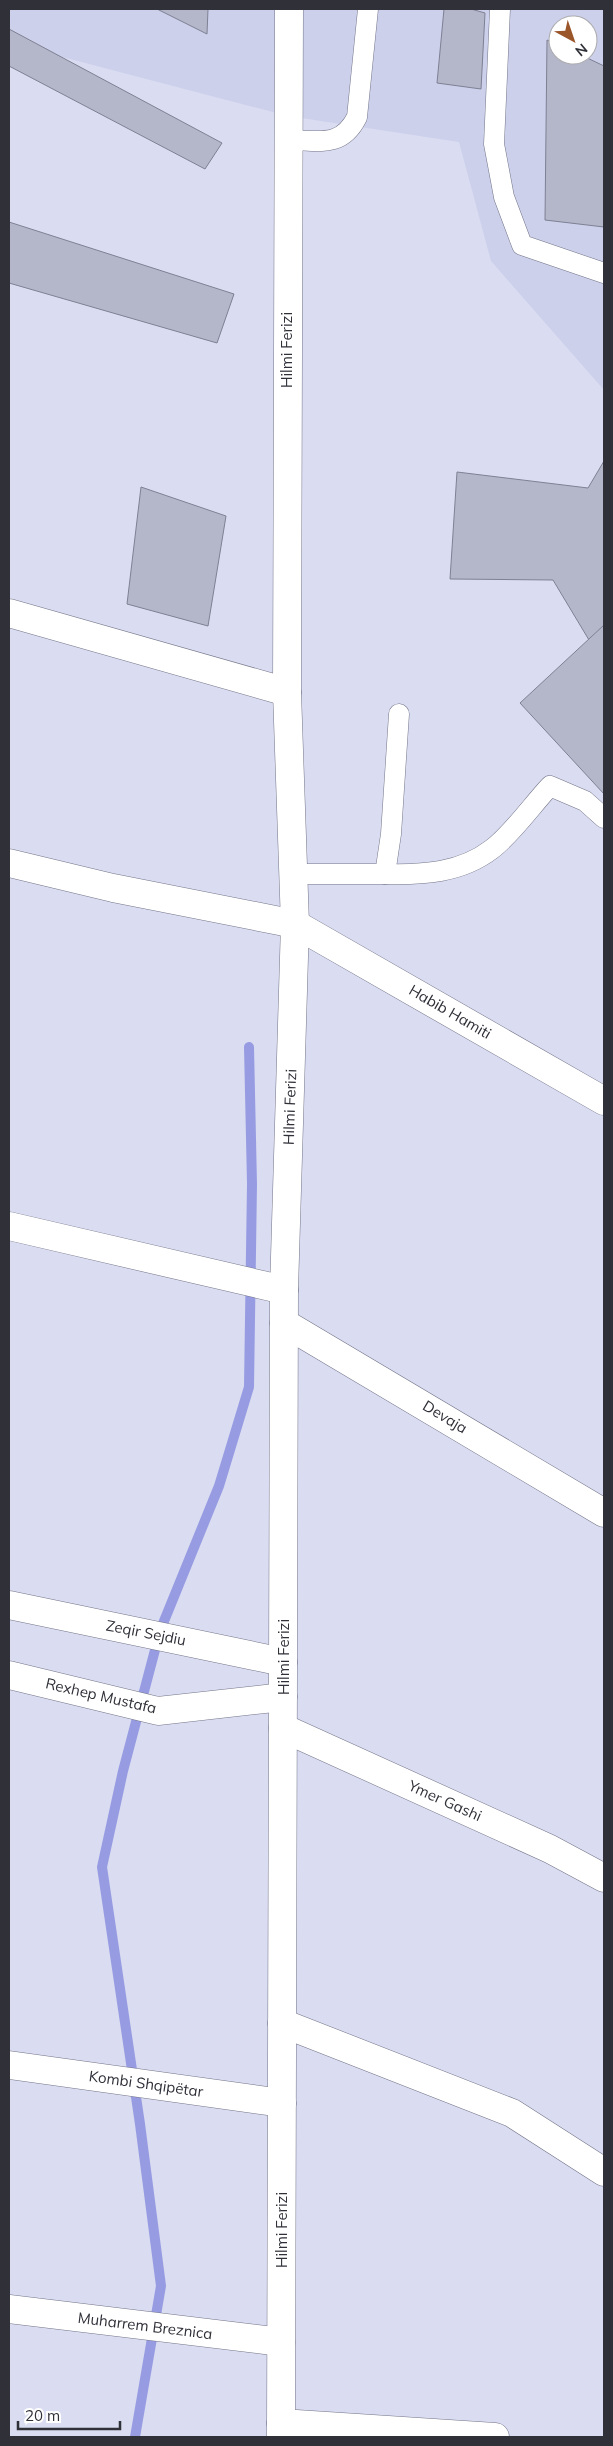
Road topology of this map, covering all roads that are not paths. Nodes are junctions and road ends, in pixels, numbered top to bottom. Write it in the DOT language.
graph roads {
  1 [pos="289,9"];
  2 [pos="368,9"];
  3 [pos="500,9"];
  4 [pos="288,140"];
  5 [pos="604,273"];
  6 [pos="9,613"];
  7 [pos="287,692"];
  8 [pos="399,714"];
  9 [pos="604,818"];
  10 [pos="9,862"];
  11 [pos="294,874"];
  12 [pos="385,874"];
  13 [pos="295,924"];
  14 [pos="604,1101"];
  15 [pos="9,1226"];
  16 [pos="279,1289"];
  17 [pos="284,1323"];
  18 [pos="604,1513"];
  19 [pos="9,1606"];
  20 [pos="283,1662"];
  21 [pos="9,1675"];
  22 [pos="283,1697"];
  23 [pos="283,1728"];
  24 [pos="604,1878"];
  25 [pos="282,2023"];
  26 [pos="9,2065"];
  27 [pos="282,2103"];
  28 [pos="604,2172"];
  29 [pos="9,2309"];
  30 [pos="281,2342"];
  31 [pos="281,2430"];
  32 [pos="495,2437"];
  1 -- 4 [label="street, Hilmi Ferizi"];
  2 -- 4 [label="lane"];
  3 -- 5 [label="lane"];
  4 -- 7 [label="street, Hilmi Ferizi"];
  6 -- 7 [label="street"];
  7 -- 11 [label="street, Hilmi Ferizi"];
  8 -- 12 [label="lane"];
  9 -- 12 [label="lane"];
  10 -- 13 [label="street"];
  11 -- 12 [label="lane"];
  11 -- 13 [label="street, Hilmi Ferizi"];
  13 -- 14 [label="street, Habib Hamiti"];
  13 -- 16 [label="street, Hilmi Ferizi"];
  15 -- 16 [label="street"];
  16 -- 17 [label="street, Hilmi Ferizi"];
  17 -- 18 [label="street, Devaja"];
  17 -- 20 [label="street, Hilmi Ferizi"];
  19 -- 20 [label="street, Zeqir Sejdiu"];
  20 -- 22 [label="street, Hilmi Ferizi"];
  21 -- 22 [label="street, Rexhep Mustafa"];
  22 -- 23 [label="street, Hilmi Ferizi"];
  23 -- 24 [label="street, Ymer Gashi"];
  23 -- 25 [label="street, Hilmi Ferizi"];
  25 -- 27 [label="street, Hilmi Ferizi"];
  25 -- 28 [label="street"];
  26 -- 27 [label="street, Kombi Shqipëtar"];
  27 -- 30 [label="street, Hilmi Ferizi"];
  29 -- 30 [label="street, Muharrem Breznica"];
  30 -- 31 [label="street, Hilmi Ferizi"];
  31 -- 32 [label="street"];
}
